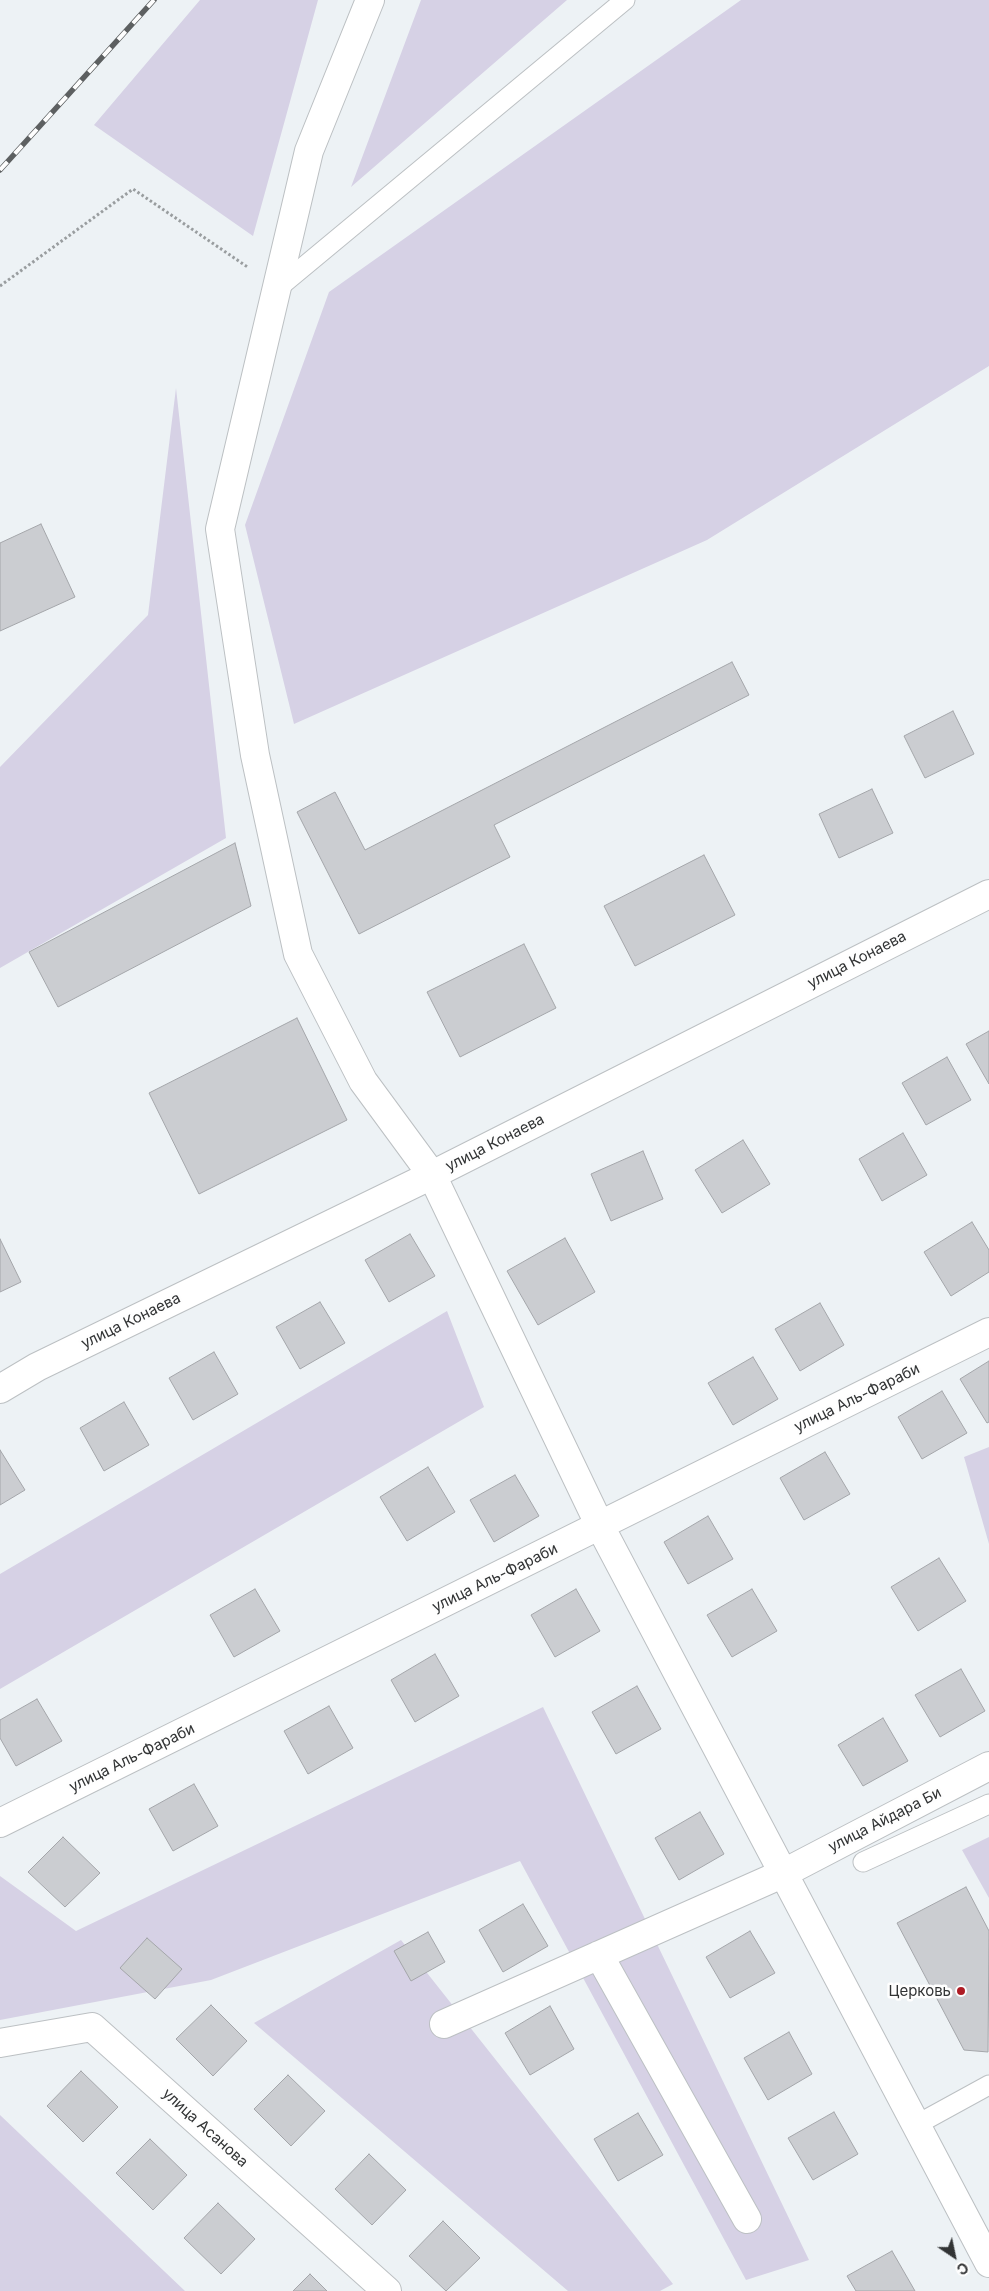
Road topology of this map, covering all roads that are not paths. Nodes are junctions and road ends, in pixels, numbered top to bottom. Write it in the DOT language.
graph roads {
  1 [pos="370,0"];
  2 [pos="625,0"];
  3 [pos="278,288"];
  4 [pos="989,894"];
  5 [pos="432,1175"];
  6 [pos="989,1332"];
  7 [pos="0,1389"];
  8 [pos="600,1526"];
  9 [pos="989,1766"];
  10 [pos="989,1804"];
  11 [pos="0,1823"];
  12 [pos="863,1862"];
  13 [pos="782,1874"];
  14 [pos="599,1955"];
  15 [pos="444,2024"];
  16 [pos="0,2043"];
  17 [pos="989,2085"];
  18 [pos="916,2125"];
  19 [pos="747,2218"];
  20 [pos="989,2264"];
  21 [pos="387,2291"];
  1 -- 3 [label="street"];
  2 -- 3 [label="lane"];
  3 -- 5 [label="street"];
  4 -- 5 [label="street, улица Конаева"];
  5 -- 7 [label="street, улица Конаева"];
  5 -- 8 [label="street"];
  6 -- 8 [label="street, улица Аль-Фараби"];
  8 -- 11 [label="street, улица Аль-Фараби"];
  8 -- 13 [label="street"];
  9 -- 13 [label="street, улица Айдара Би"];
  10 -- 12 [label="lane"];
  13 -- 14 [label="street, улица Айдара Би"];
  13 -- 18 [label="street"];
  14 -- 15 [label="street, улица Айдара Би"];
  14 -- 19 [label="street"];
  16 -- 21 [label="street, улица Асанова"];
  17 -- 18 [label="lane"];
  18 -- 20 [label="street"];
}
